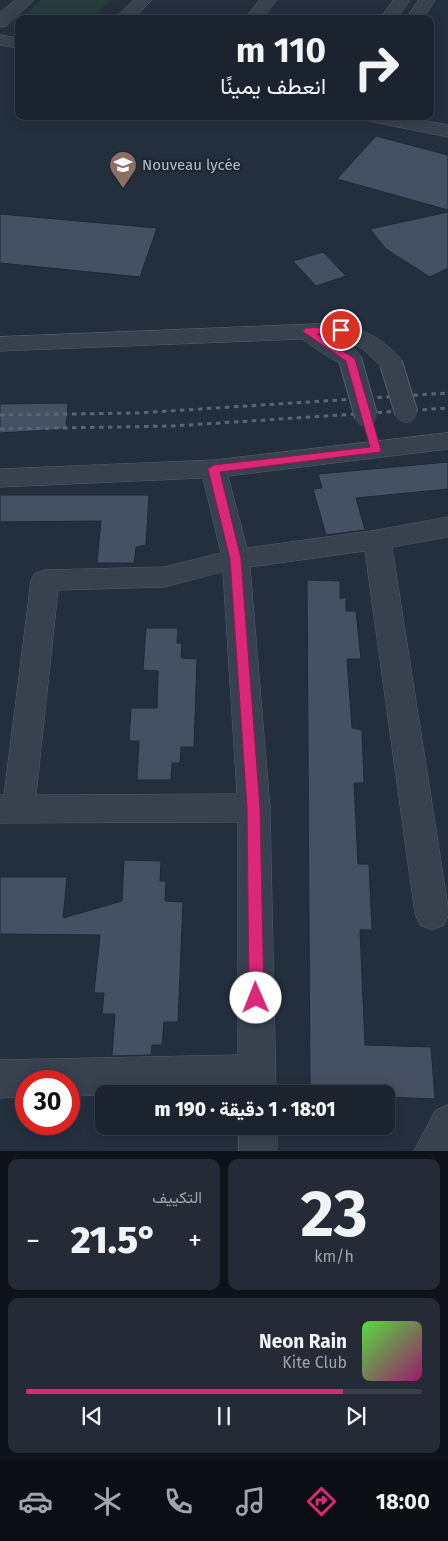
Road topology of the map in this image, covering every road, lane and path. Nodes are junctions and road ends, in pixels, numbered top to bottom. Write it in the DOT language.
graph roads {
  1 [pos="26,0"];
  2 [pos="144,0"];
  3 [pos="270,0"];
  4 [pos="402,0"];
  5 [pos="427,0"];
  6 [pos="127,15"];
  7 [pos="257,15"];
  8 [pos="391,15"];
  9 [pos="417,15"];
  10 [pos="0,22"];
  11 [pos="0,26"];
  12 [pos="15,29"];
  13 [pos="0,40"];
  14 [pos="15,42"];
  15 [pos="434,114"];
  16 [pos="448,116"];
  17 [pos="393,120"];
  18 [pos="448,131"];
  19 [pos="306,331"];
  20 [pos="0,344"];
  21 [pos="448,441"];
  22 [pos="417,445"];
  23 [pos="376,450"];
  24 [pos="214,469"];
  25 [pos="0,478"];
  26 [pos="448,528"];
  27 [pos="377,540"];
  28 [pos="236,559"];
  29 [pos="254,808"];
  30 [pos="9,809"];
  31 [pos="432,914"];
  32 [pos="0,1079"];
  33 [pos="257,1084"];
  34 [pos="448,1124"];
  35 [pos="258,1135"];
  36 [pos="258,1151"];
  37 [pos="433,1151"];
  1 -- 10 [label="street"];
  2 -- 6 [label="street"];
  3 -- 7 [label="street"];
  4 -- 8 [label="street"];
  5 -- 9 [label="street"];
  11 -- 12 [label="street"];
  13 -- 14 [label="street"];
  15 -- 16 [label="street"];
  17 -- 18 [label="street"];
  19 -- 20 [label="street"];
  19 -- 22 [label="street, bridge"];
  19 -- 23 [label="street, bridge"];
  21 -- 22 [label="street"];
  22 -- 23 [label="street"];
  23 -- 24 [label="street"];
  24 -- 25 [label="street"];
  24 -- 28 [label="street"];
  26 -- 27 [label="street"];
  27 -- 28 [label="street"];
  27 -- 31 [label="street"];
  28 -- 29 [label="street"];
  28 -- 30 [label="street"];
  29 -- 30 [label="street"];
  29 -- 33 [label="street"];
  32 -- 33 [label="street"];
  34 -- 37 [label="street"];
  35 -- 36 [label="street"];
}
